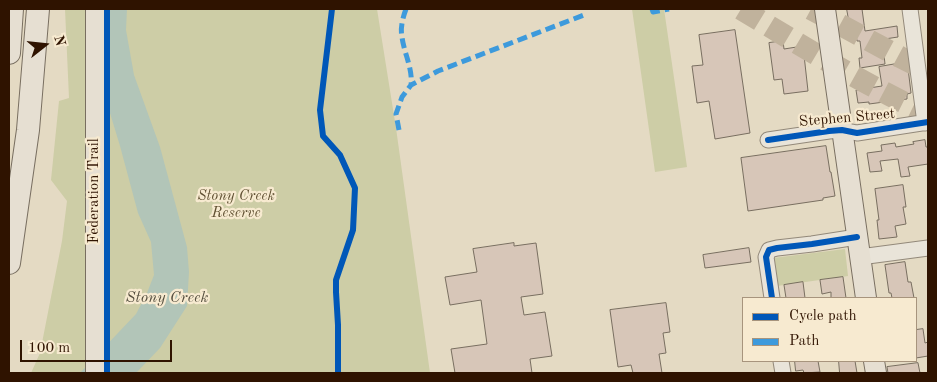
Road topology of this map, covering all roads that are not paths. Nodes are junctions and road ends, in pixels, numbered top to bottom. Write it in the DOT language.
graph roads {
  1 [pos="12,9"];
  2 [pos="38,9"];
  3 [pos="97,9"];
  4 [pos="825,9"];
  5 [pos="910,9"];
  6 [pos="9,53"];
  7 [pos="927,118"];
  8 [pos="842,130"];
  9 [pos="768,140"];
  10 [pos="857,237"];
  11 [pos="928,248"];
  12 [pos="860,257"];
  13 [pos="9,263"];
  14 [pos="772,297"];
  15 [pos="866,297"];
  16 [pos="97,373"];
  1 -- 6 [label="highway"];
  2 -- 13 [label="highway"];
  3 -- 16 [label="highway"];
  4 -- 8 [label="main road"];
  5 -- 7 [label="street"];
  7 -- 8 [label="street, Stephen Street"];
  8 -- 9 [label="street, Stephen Street"];
  8 -- 10 [label="main road"];
  10 -- 12 [label="main road"];
  10 -- 14 [label="street"];
  11 -- 12 [label="street"];
  12 -- 15 [label="main road"];
}
